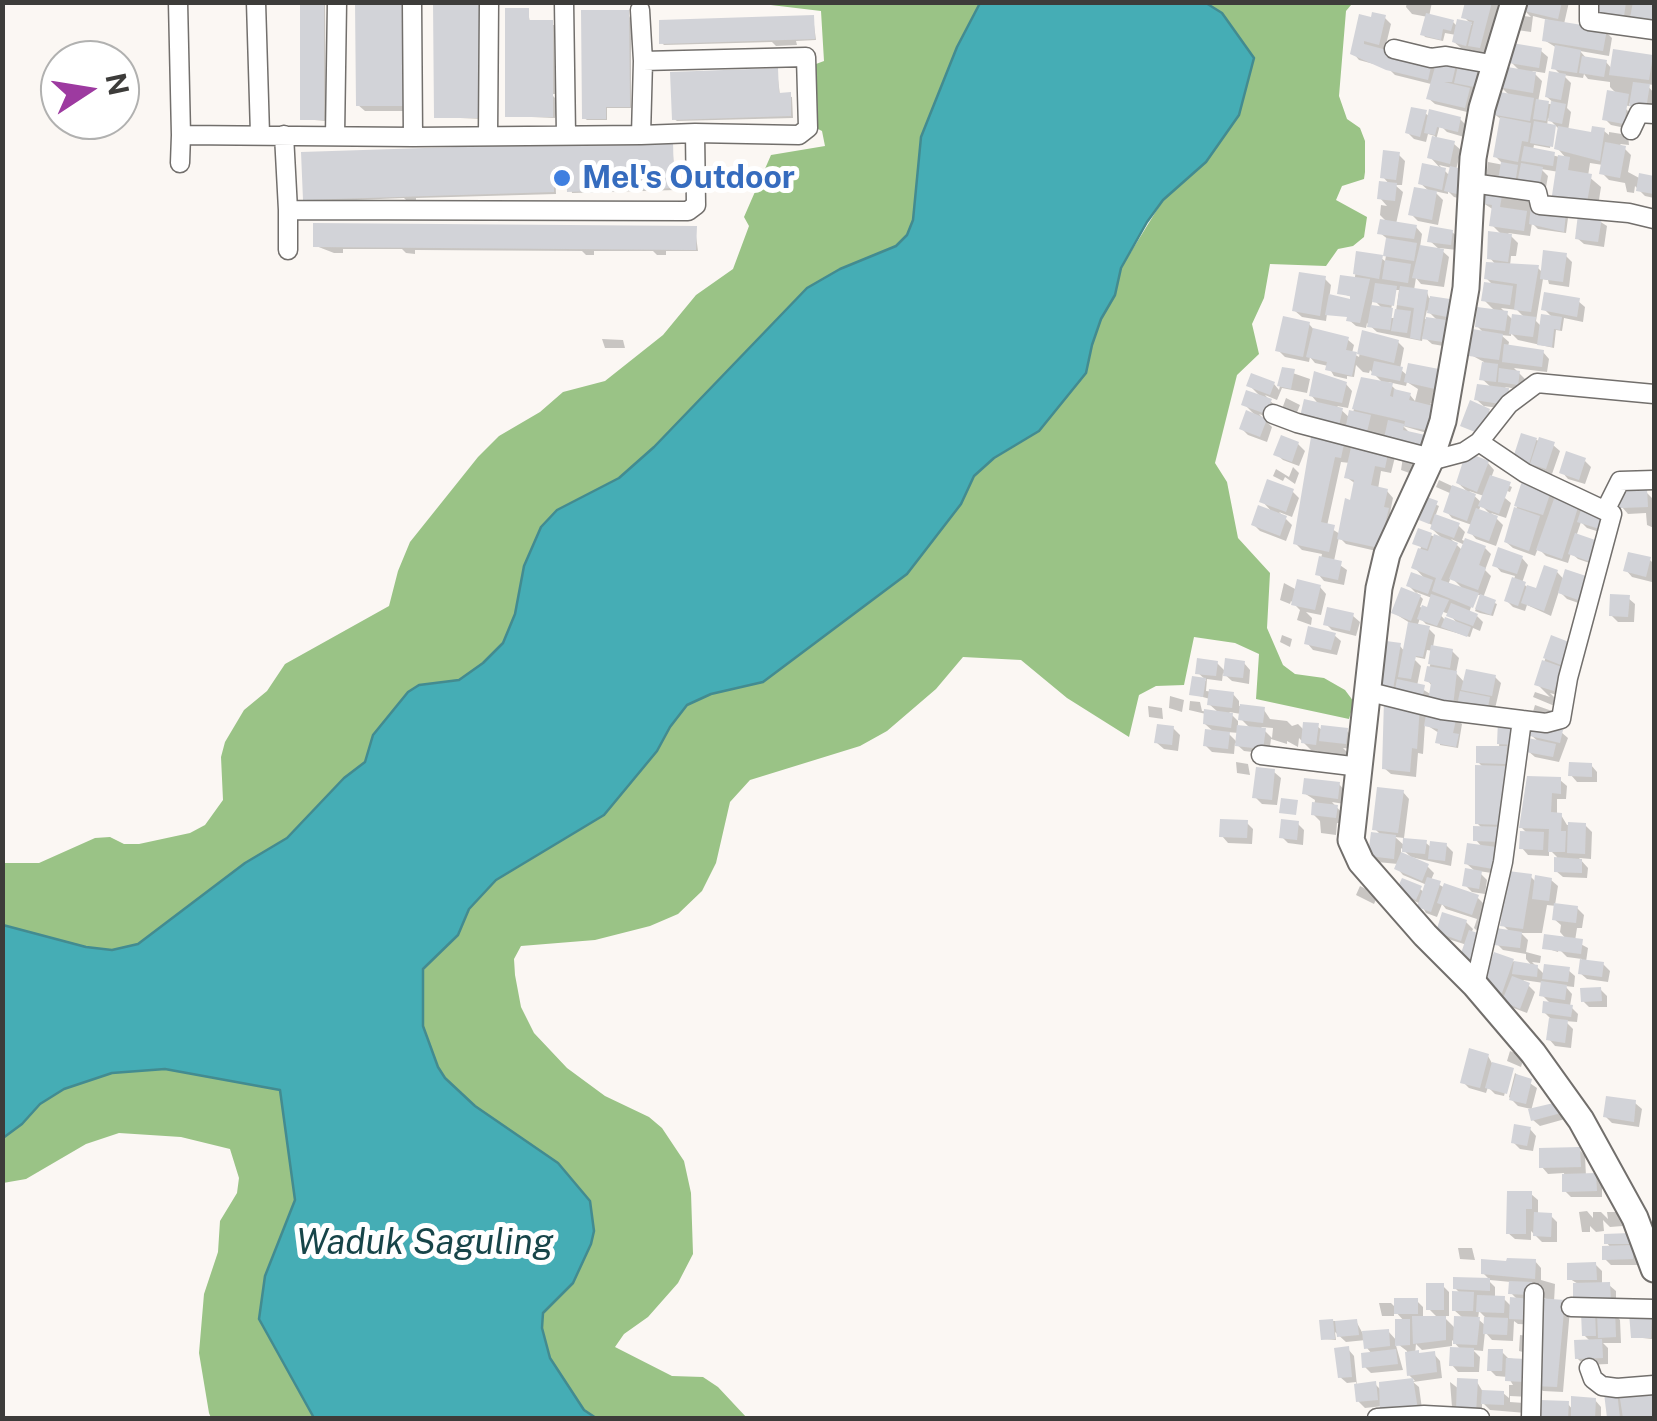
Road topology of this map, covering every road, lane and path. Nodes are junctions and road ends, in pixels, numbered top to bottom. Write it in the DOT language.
graph roads {
  1 [pos="178,2"];
  2 [pos="256,2"];
  3 [pos="337,2"];
  4 [pos="412,2"];
  5 [pos="489,2"];
  6 [pos="564,2"];
  7 [pos="1514,2"];
  8 [pos="1589,2"];
  9 [pos="640,10"];
  10 [pos="1654,30"];
  11 [pos="1394,48"];
  12 [pos="643,61"];
  13 [pos="1496,65"];
  14 [pos="1654,114"];
  15 [pos="1631,130"];
  16 [pos="695,133"];
  17 [pos="260,134"];
  18 [pos="181,135"];
  19 [pos="284,135"];
  20 [pos="566,135"];
  21 [pos="642,135"];
  22 [pos="335,136"];
  23 [pos="488,136"];
  24 [pos="413,137"];
  25 [pos="180,163"];
  26 [pos="1472,183"];
  27 [pos="288,210"];
  28 [pos="1654,219"];
  29 [pos="288,250"];
  30 [pos="1654,394"];
  31 [pos="1273,414"];
  32 [pos="1479,442"];
  33 [pos="1431,460"];
  34 [pos="1654,480"];
  35 [pos="1606,509"];
  36 [pos="1366,691"];
  37 [pos="1522,720"];
  38 [pos="1260,756"];
  39 [pos="1360,767"];
  40 [pos="1475,985"];
  41 [pos="1654,1269"];
  42 [pos="1534,1293"];
  43 [pos="1571,1307"];
  44 [pos="1654,1310"];
  45 [pos="1588,1368"];
  46 [pos="1654,1385"];
  47 [pos="1377,1418"];
  48 [pos="1480,1418"];
  49 [pos="1531,1418"];
  1 -- 18 [label="street"];
  2 -- 17 [label="street"];
  3 -- 22 [label="street"];
  4 -- 24 [label="street"];
  5 -- 23 [label="street"];
  6 -- 20 [label="street"];
  7 -- 13 [label="street"];
  8 -- 10 [label="street"];
  9 -- 12 [label="street"];
  11 -- 13 [label="street"];
  12 -- 16 [label="street"];
  12 -- 21 [label="street"];
  13 -- 26 [label="street"];
  14 -- 15 [label="street"];
  16 -- 21 [label="street"];
  16 -- 27 [label="street"];
  17 -- 18 [label="street"];
  17 -- 19 [label="street"];
  18 -- 25 [label="street"];
  19 -- 22 [label="street"];
  19 -- 27 [label="street"];
  20 -- 21 [label="street"];
  20 -- 23 [label="street"];
  22 -- 24 [label="street"];
  23 -- 24 [label="street"];
  26 -- 28 [label="street"];
  26 -- 33 [label="street"];
  27 -- 29 [label="street"];
  30 -- 32 [label="street"];
  31 -- 33 [label="street"];
  32 -- 33 [label="street"];
  32 -- 35 [label="street"];
  33 -- 36 [label="street"];
  34 -- 35 [label="street"];
  35 -- 37 [label="street"];
  36 -- 37 [label="street"];
  36 -- 39 [label="street"];
  37 -- 40 [label="street"];
  38 -- 39 [label="street"];
  39 -- 40 [label="street"];
  40 -- 41 [label="street"];
  42 -- 49 [label="street"];
  43 -- 44 [label="street"];
  45 -- 46 [label="street"];
  47 -- 48 [label="street"];
}
